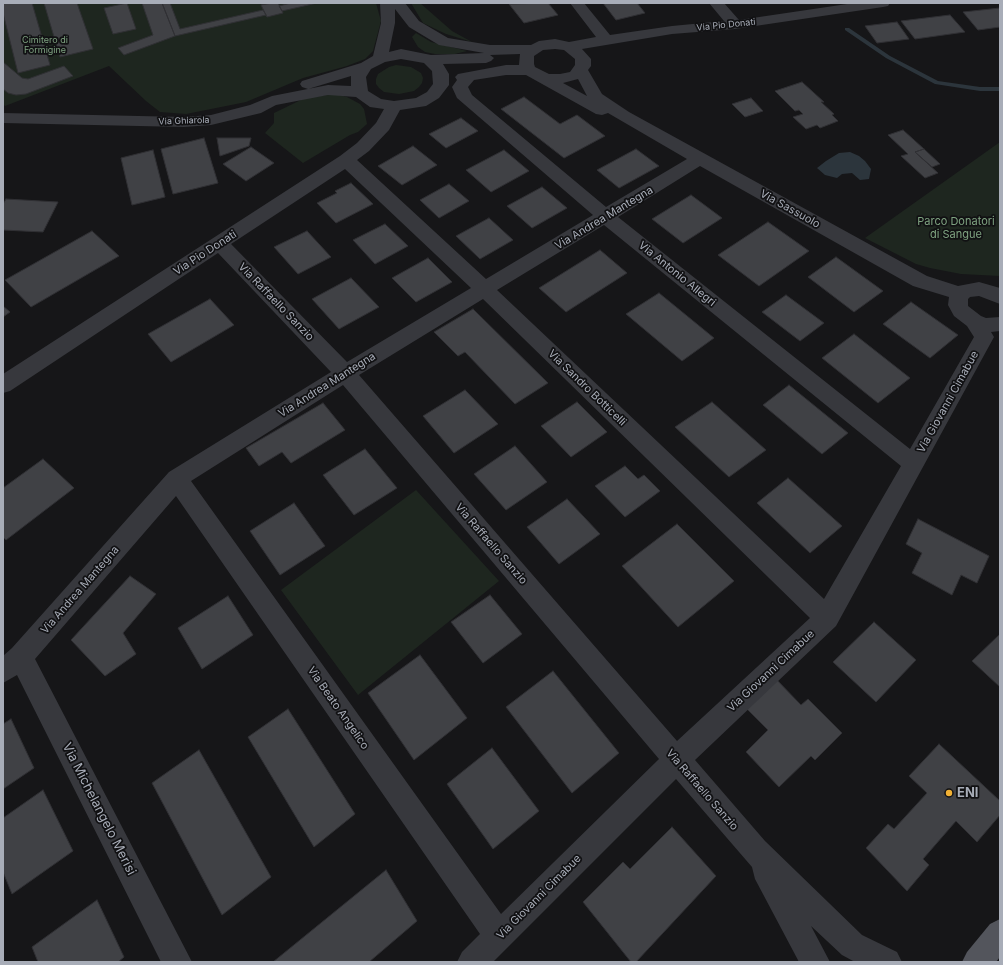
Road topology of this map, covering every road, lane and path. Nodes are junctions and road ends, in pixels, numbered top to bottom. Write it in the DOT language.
graph roads {
  1 [pos="387,3"];
  2 [pos="577,3"];
  3 [pos="716,3"];
  4 [pos="883,3"];
  5 [pos="401,8"];
  6 [pos="736,25"];
  7 [pos="606,40"];
  8 [pos="569,47"];
  9 [pos="412,55"];
  10 [pos="380,58"];
  11 [pos="530,58"];
  12 [pos="429,60"];
  13 [pos="366,66"];
  14 [pos="580,70"];
  15 [pos="469,76"];
  16 [pos="547,79"];
  17 [pos="441,85"];
  18 [pos="361,92"];
  19 [pos="272,101"];
  20 [pos="394,106"];
  21 [pos="622,116"];
  22 [pos="3,118"];
  23 [pos="346,160"];
  24 [pos="700,160"];
  25 [pos="606,217"];
  26 [pos="220,244"];
  27 [pos="485,290"];
  28 [pos="961,294"];
  29 [pos="1000,297"];
  30 [pos="991,326"];
  31 [pos="344,373"];
  32 [pos="3,385"];
  33 [pos="914,464"];
  34 [pos="177,479"];
  35 [pos="827,618"];
  36 [pos="12,664"];
  37 [pos="676,760"];
  38 [pos="755,851"];
  39 [pos="1000,934"];
  40 [pos="499,936"];
  41 [pos="859,953"];
  42 [pos="812,960"];
  43 [pos="177,962"];
  44 [pos="472,962"];
  45 [pos="887,962"];
  46 [pos="977,962"];
  1 -- 10 [label="street"];
  2 -- 7 [label="street"];
  3 -- 6 [label="street"];
  4 -- 6 [label="street, Via Pio Donati"];
  5 -- 9 [label="street"];
  5 -- 11 [label="street"];
  6 -- 7 [label="street, Via Pio Donati"];
  7 -- 8 [label="street, Via Pio Donati"];
  8 -- 11 [label="street, Via Pio Donati"];
  8 -- 14 [label="street"];
  9 -- 10 [label="street, Via Pio Donati"];
  9 -- 12 [label="street, Via Pio Donati"];
  10 -- 13 [label="street, Via Pio Donati"];
  11 -- 12 [label="street, Via Pio Donati"];
  11 -- 15 [label="street, Via Pio Donati"];
  11 -- 16 [label="street, Via Pio Donati"];
  12 -- 17 [label="street"];
  13 -- 18 [label="street"];
  13 -- 19 [label="street, Via Pio Donati"];
  14 -- 16 [label="street, Via Pio Donati"];
  14 -- 21 [label="street, Via Sassuolo"];
  15 -- 17 [label="street, Via Pio Donati"];
  15 -- 25 [label="street, Via Antonio Allegri"];
  16 -- 21 [label="street, Via Sassuolo"];
  17 -- 20 [label="street, Via Pio Donati"];
  18 -- 19 [label="street, Via Ghiarola"];
  18 -- 20 [label="street, Via Pio Donati"];
  19 -- 22 [label="street, Via Ghiarola"];
  20 -- 23 [label="street, Via Pio Donati"];
  21 -- 24 [label="street, Via Sassuolo"];
  23 -- 26 [label="street, Via Pio Donati"];
  23 -- 27 [label="street, Via Sandro Botticelli"];
  24 -- 25 [label="street, Via Andrea Mantegna"];
  24 -- 28 [label="street, Via Sassuolo"];
  25 -- 27 [label="street, Via Andrea Mantegna"];
  25 -- 33 [label="street, Via Antonio Allegri"];
  26 -- 31 [label="street, Via Raffaello Sanzio"];
  26 -- 32 [label="street, Via Pio Donati"];
  27 -- 31 [label="street, Via Andrea Mantegna"];
  27 -- 35 [label="street, Via Sandro Botticelli"];
  28 -- 29 [label="street"];
  28 -- 30 [label="street"];
  30 -- 33 [label="street, Via Giovanni Cimabue"];
  31 -- 34 [label="street, Via Andrea Mantegna"];
  31 -- 37 [label="street, Via Raffaello Sanzio"];
  33 -- 35 [label="street, Via Giovanni Cimabue"];
  34 -- 36 [label="street, Via Andrea Mantegna"];
  34 -- 40 [label="street, Via Beato Angelico"];
  35 -- 37 [label="street, Via Giovanni Cimabue"];
  36 -- 43 [label="street, Via Michelangelo Merisi"];
  37 -- 38 [label="street, Via Raffaello Sanzio"];
  37 -- 40 [label="street, Via Giovanni Cimabue"];
  38 -- 41 [label="street, Via Raffaello Sanzio"];
  38 -- 42 [label="street, Via Raffaello Sanzio"];
  39 -- 46 [label="main road"];
  40 -- 44 [label="street, Via Giovanni Cimabue"];
  41 -- 45 [label="street, Via Raffaello Sanzio"];
}
